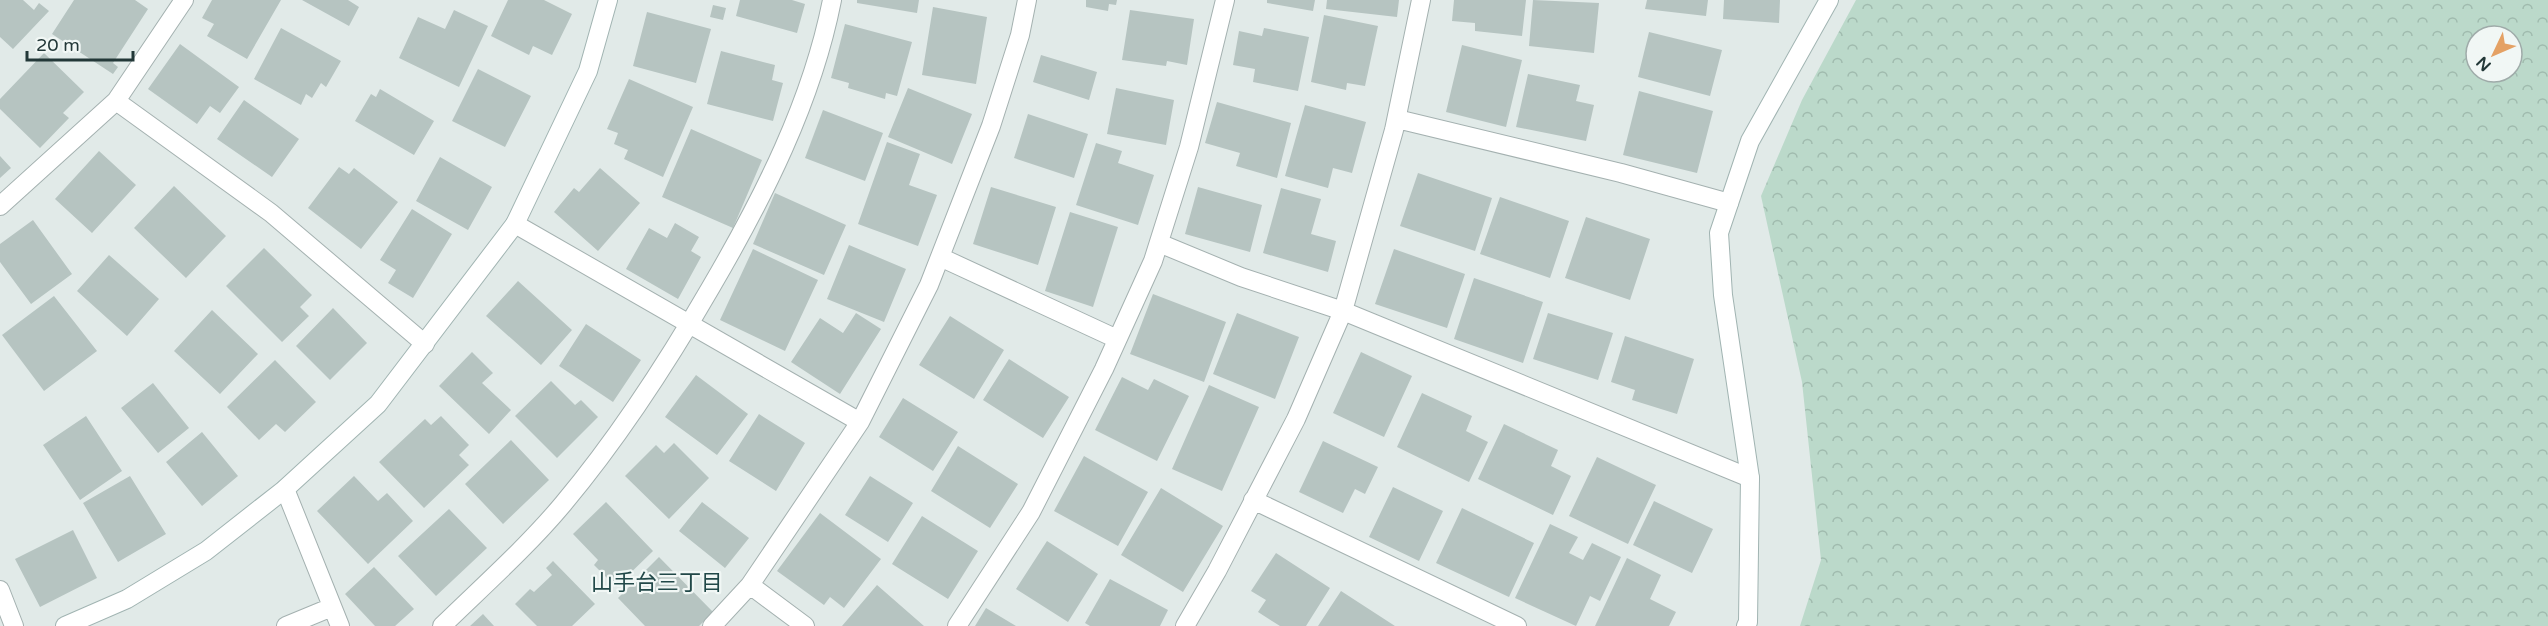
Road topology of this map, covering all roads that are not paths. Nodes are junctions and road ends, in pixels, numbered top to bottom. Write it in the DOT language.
graph roads {
  1 [pos="184,0"];
  2 [pos="608,0"];
  3 [pos="832,0"];
  4 [pos="1027,0"];
  5 [pos="1225,0"];
  6 [pos="1421,0"];
  7 [pos="1829,0"];
  8 [pos="116,101"];
  9 [pos="1397,119"];
  10 [pos="1729,203"];
  11 [pos="0,206"];
  12 [pos="515,224"];
  13 [pos="1159,243"];
  14 [pos="940,257"];
  15 [pos="1343,310"];
  16 [pos="690,324"];
  17 [pos="1118,339"];
  18 [pos="425,344"];
  19 [pos="860,422"];
  20 [pos="1750,478"];
  21 [pos="285,489"];
  22 [pos="1254,500"];
  23 [pos="750,585"];
  24 [pos="0,590"];
  25 [pos="332,607"];
  26 [pos="14,626"];
  27 [pos="65,626"];
  28 [pos="286,626"];
  29 [pos="340,626"];
  30 [pos="442,626"];
  31 [pos="712,626"];
  32 [pos="805,626"];
  33 [pos="957,626"];
  34 [pos="1185,626"];
  35 [pos="1517,626"];
  36 [pos="1746,626"];
  1 -- 8 [label="street"];
  2 -- 12 [label="street"];
  3 -- 16 [label="street"];
  4 -- 14 [label="street"];
  5 -- 13 [label="street"];
  6 -- 9 [label="street"];
  7 -- 10 [label="street"];
  8 -- 11 [label="street"];
  8 -- 18 [label="street"];
  9 -- 10 [label="street"];
  9 -- 15 [label="street"];
  10 -- 20 [label="street"];
  12 -- 16 [label="street"];
  12 -- 18 [label="street"];
  13 -- 15 [label="street"];
  13 -- 17 [label="street"];
  14 -- 17 [label="street"];
  14 -- 19 [label="street"];
  15 -- 20 [label="street"];
  15 -- 22 [label="street"];
  16 -- 19 [label="street"];
  16 -- 30 [label="street"];
  17 -- 33 [label="street"];
  18 -- 21 [label="street"];
  19 -- 23 [label="street"];
  20 -- 36 [label="street"];
  21 -- 25 [label="street"];
  21 -- 27 [label="street"];
  22 -- 34 [label="street"];
  22 -- 35 [label="street"];
  23 -- 31 [label="street"];
  23 -- 32 [label="street"];
  24 -- 26 [label="street"];
  25 -- 28 [label="street"];
  25 -- 29 [label="street"];
}
